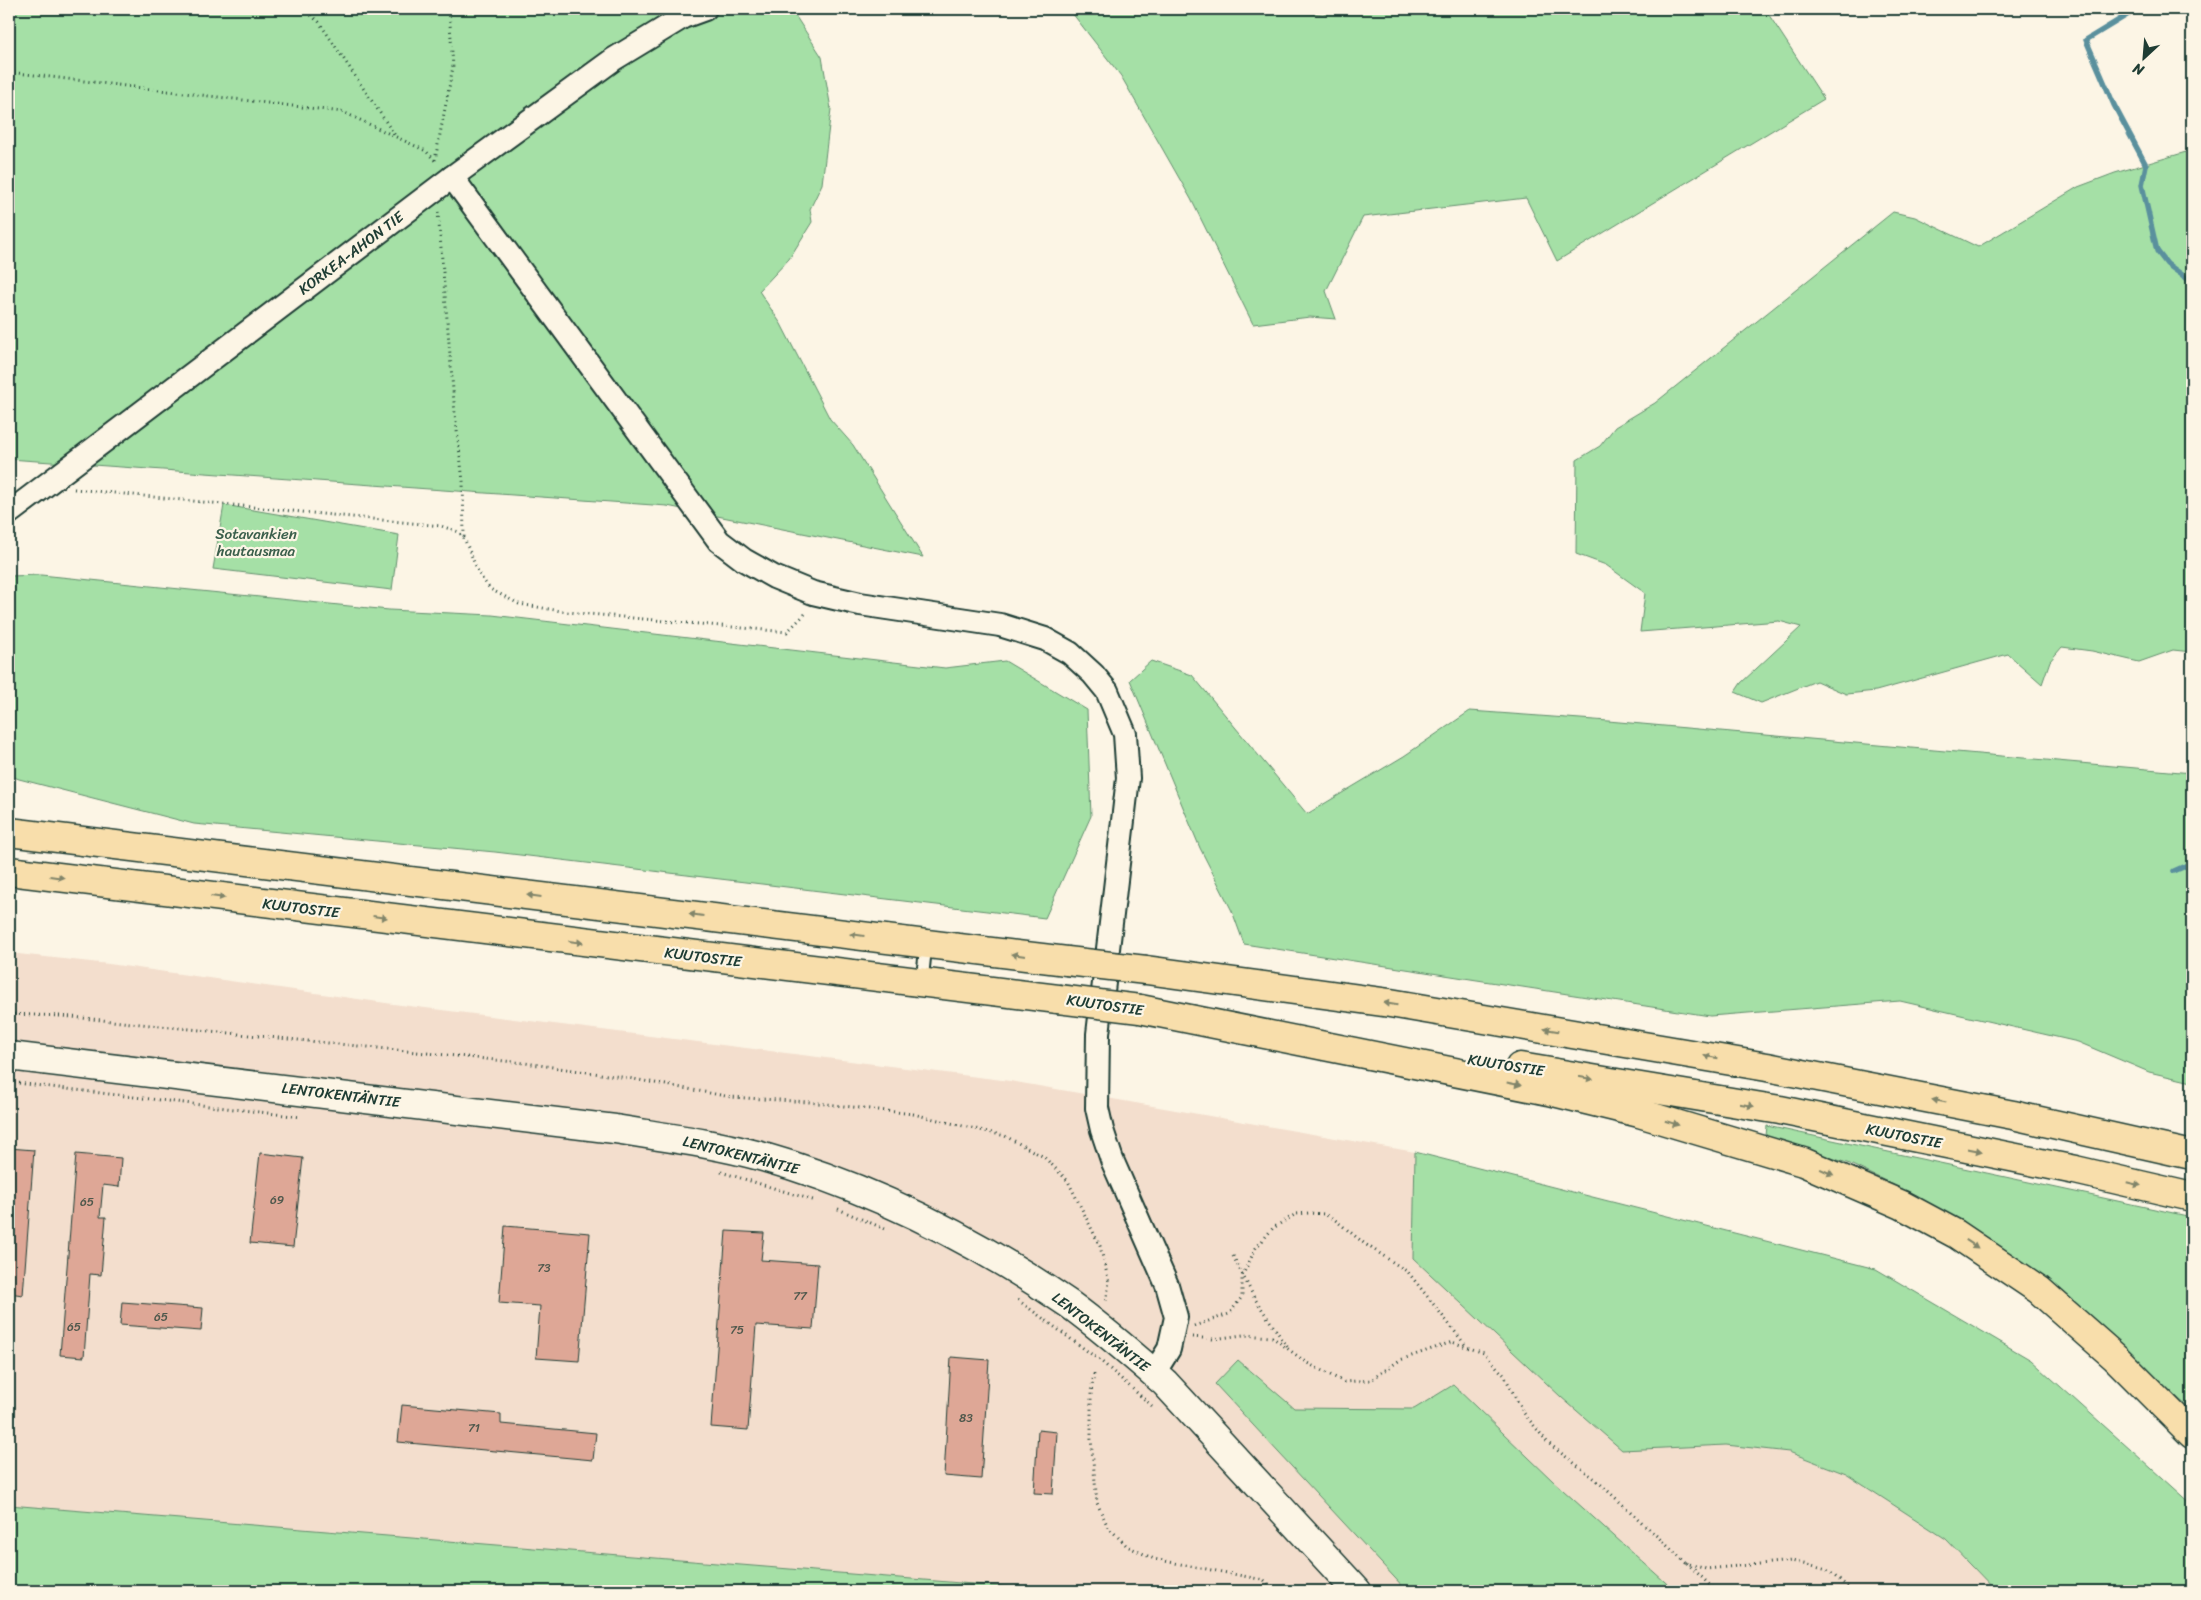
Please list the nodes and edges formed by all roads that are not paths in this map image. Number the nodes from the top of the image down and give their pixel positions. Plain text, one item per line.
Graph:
1 (705, 9) edge
2 (444, 183) junction
3 (9, 513) edge
4 (9, 832) edge
5 (9, 872) edge
6 (926, 944) junction
7 (922, 982) junction
8 (1140, 1009) junction
9 (9, 1056) edge
10 (2013, 1115) junction
11 (2192, 1146) edge
12 (2192, 1155) edge
13 (2192, 1197) edge
14 (1154, 1373) junction
15 (2192, 1434) edge
16 (1356, 1591) edge

1 - 2 street, KORKEA-AHON TIE
2 - 3 street, KORKEA-AHON TIE
2 - 14 street
6 -> 4 highway
5 -> 7 highway, KUUTOSTIE
6 - 7 lane
10 -> 6 highway, bridge
7 - 8 highway, KUUTOSTIE, bridge
8 -> 13 highway, KUUTOSTIE
8 -> 15 highway
9 - 14 street, LENTOKENTÄNTIE
10 - 11 highway
10 - 12 highway
14 - 16 street, LENTOKENTÄNTIE

